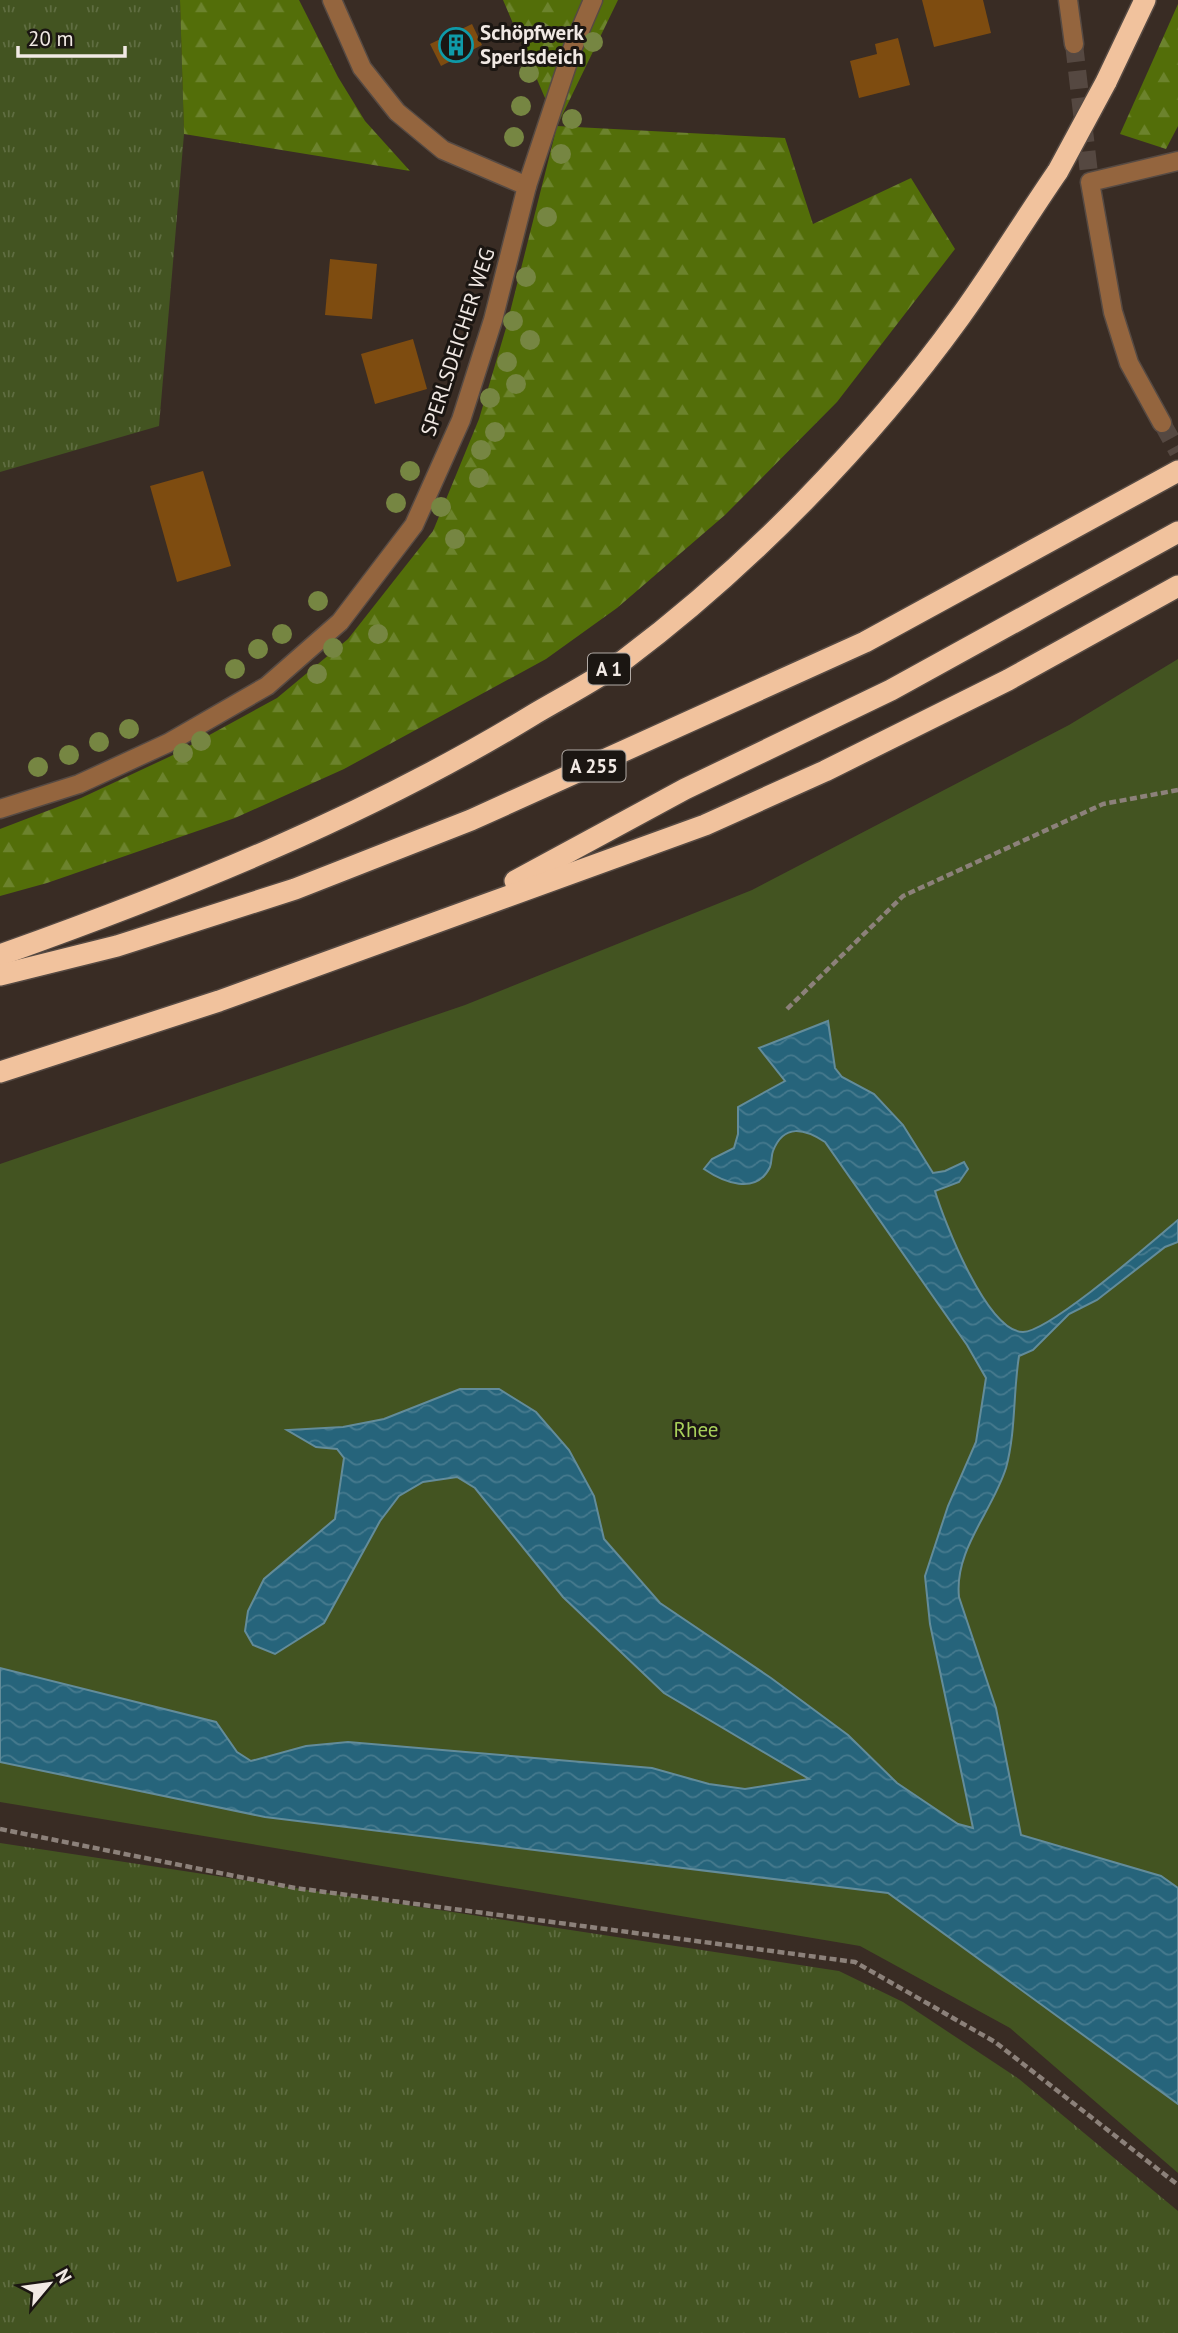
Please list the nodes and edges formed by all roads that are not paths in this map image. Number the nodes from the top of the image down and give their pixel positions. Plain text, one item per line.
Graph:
1 (332, 0) edge
2 (593, 0) edge
3 (1068, 0) edge
4 (1145, 0) edge
5 (1074, 44) tunnel mouth
6 (1178, 161) edge
7 (527, 186) junction
8 (1162, 423) tunnel mouth
9 (1178, 471) edge
10 (1178, 532) edge
11 (1178, 586) edge
12 (0, 809) edge
13 (454, 914) junction
14 (0, 955) edge
15 (0, 975) edge
16 (0, 1072) edge

1 - 7 street
2 - 7 street, SPERLSDEICHER WEG
3 - 5 street
4 - 14 highway, A 1, bridge
6 - 8 street
7 - 12 street, SPERLSDEICHER WEG
9 - 15 highway, A 255
10 - 13 highway
11 - 13 highway
13 - 16 highway

